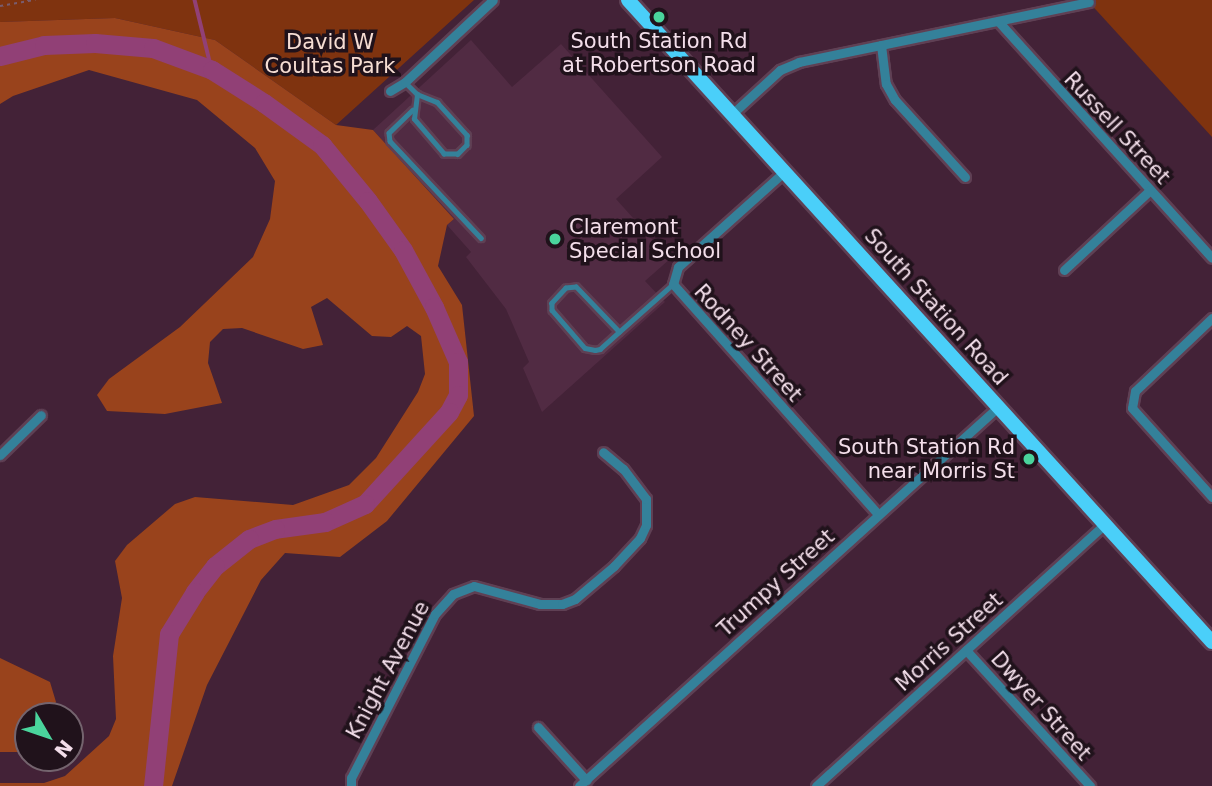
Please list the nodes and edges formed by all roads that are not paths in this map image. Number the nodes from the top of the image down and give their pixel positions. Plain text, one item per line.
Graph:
1 (493, 0) edge
2 (628, 0) edge
3 (1089, 2) dead end
4 (998, 21) junction
5 (881, 45) junction
6 (405, 82) junction
7 (390, 91) dead end
8 (418, 94) junction
9 (413, 110) junction
10 (732, 114) junction
11 (785, 171) junction
12 (965, 177) dead end
13 (1150, 190) junction
14 (481, 238) dead end
15 (1212, 258) edge
16 (1064, 270) dead end
17 (673, 284) junction
18 (1212, 318) edge
19 (619, 332) junction
20 (998, 407) junction
21 (41, 415) dead end
22 (603, 452) dead end
23 (0, 455) edge
24 (1212, 496) edge
25 (878, 514) junction
26 (1105, 524) junction
27 (1212, 642) edge
28 (967, 650) junction
29 (538, 727) dead end
30 (582, 783) edge
31 (351, 786) edge
32 (816, 786) edge
33 (1090, 786) edge

1 - 6 street
2 - 10 main road, South Station Road
3 - 4 street
4 - 5 street
4 - 13 street, Russell Street
5 - 10 street
5 - 12 street
6 - 7 street
6 - 8 lane
8 - 9 lane
8 - 9 lane
9 - 14 lane
10 - 11 main road, South Station Road
11 - 17 street, Rodney Street
11 - 20 main road, South Station Road
13 - 15 street, Russell Street
13 - 16 street
17 - 19 lane
17 - 25 street, Rodney Street
18 - 24 street
19 - 19 lane
20 - 25 street, Trumpy Street
20 - 26 main road, South Station Road
21 - 23 street
22 - 31 street, Knight Avenue
25 - 30 street, Trumpy Street
26 - 27 main road, South Station Road
26 - 28 street, Morris Street
28 - 32 street, Morris Street
28 - 33 street, Dwyer Street
29 - 30 street

